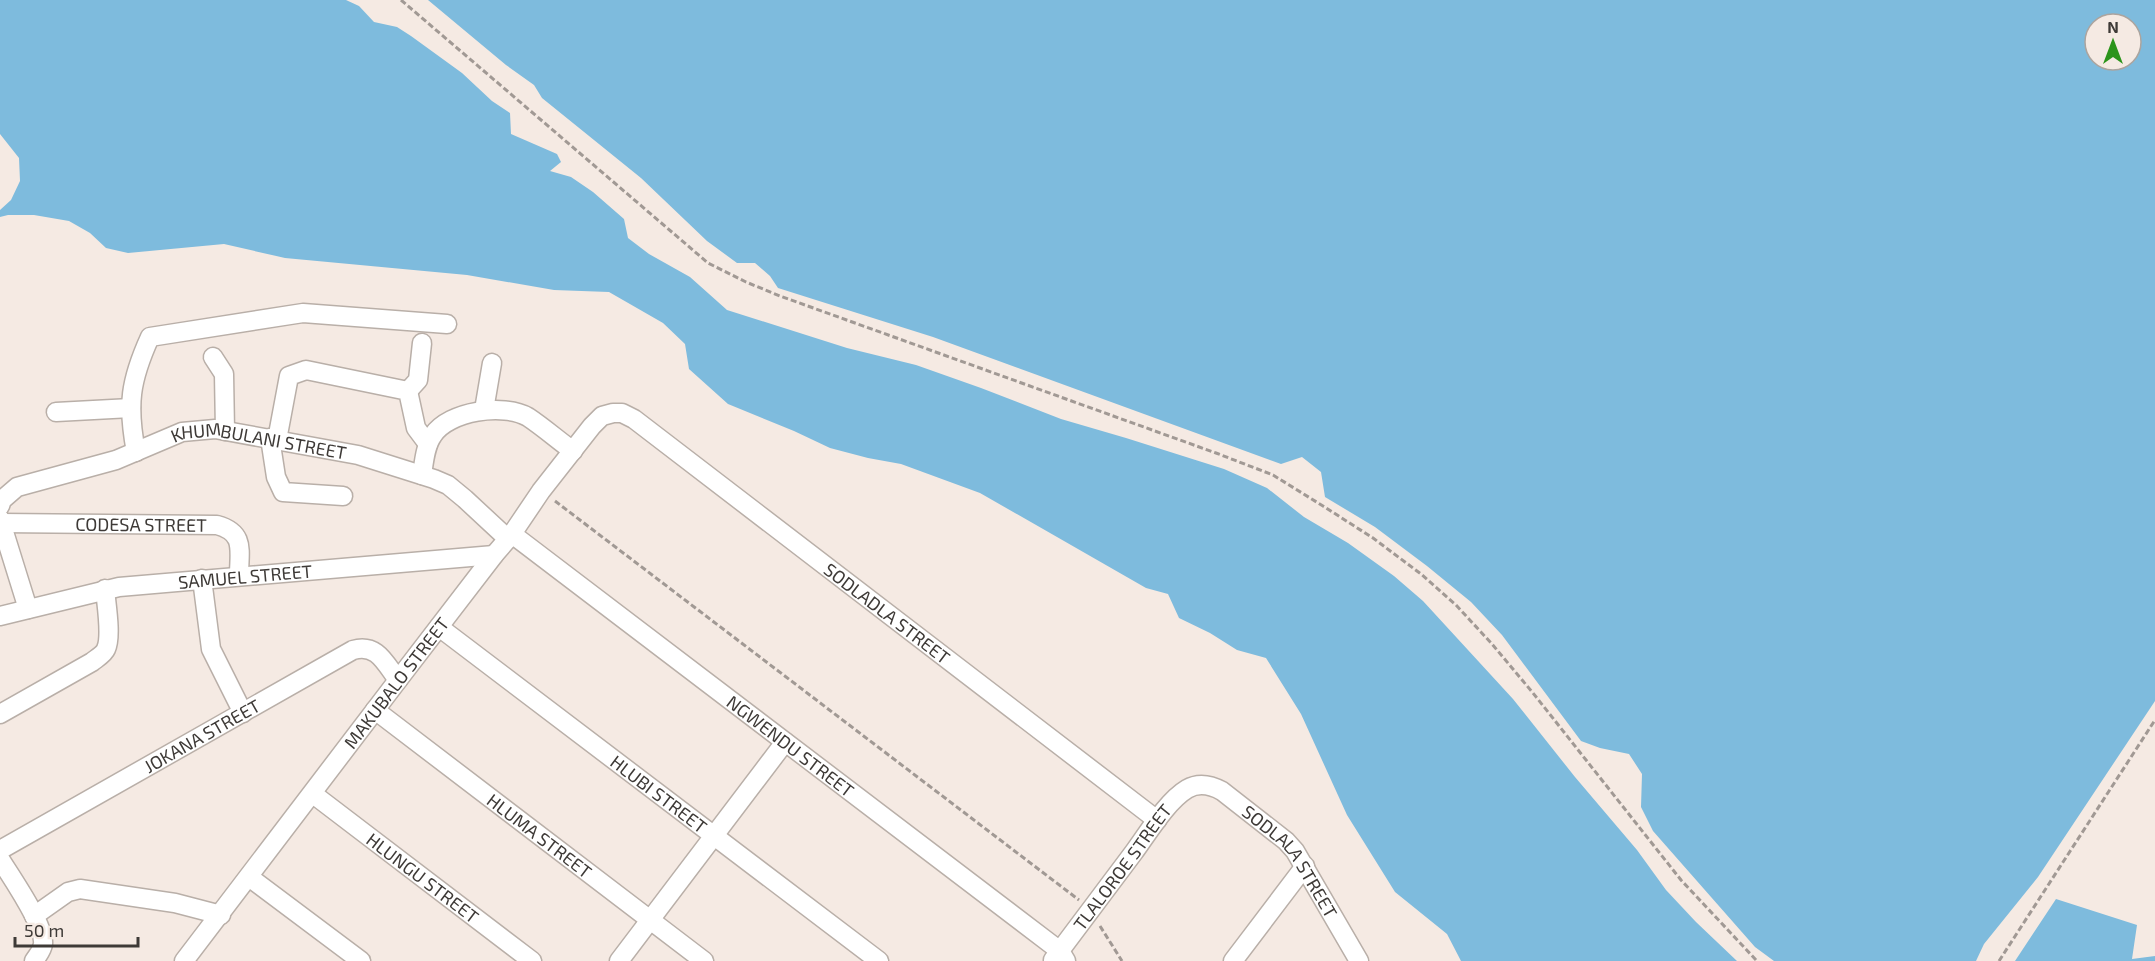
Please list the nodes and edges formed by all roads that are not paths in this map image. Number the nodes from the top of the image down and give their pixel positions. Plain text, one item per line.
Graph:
1 (447, 324) dead end
2 (422, 344) dead end
3 (213, 357) dead end
4 (492, 363) dead end
5 (408, 391) junction
6 (131, 408) junction
7 (484, 410) junction
8 (56, 412) dead end
9 (613, 413) joint
10 (225, 431) junction
11 (273, 439) junction
12 (428, 444) junction
13 (573, 450) junction
14 (136, 452) junction
15 (422, 475) junction
16 (343, 496) dead end
17 (0, 506) edge
18 (0, 521) edge
19 (510, 537) junction
20 (494, 555) junction
21 (239, 576) junction
22 (202, 579) junction
23 (105, 589) junction
24 (28, 609) junction
25 (0, 616) edge
26 (439, 627) junction
27 (398, 680) junction
28 (375, 710) junction
29 (243, 713) junction
30 (0, 714) edge
31 (785, 742) junction
32 (1201, 785) joint
33 (313, 794) junction
34 (1157, 820) junction
35 (714, 836) junction
36 (0, 850) edge
37 (0, 859) edge
38 (1305, 866) junction
39 (249, 877) junction
40 (221, 915) junction
41 (34, 916) junction
42 (650, 920) junction
43 (1059, 958) edge
44 (186, 960) edge
45 (34, 961) edge
46 (361, 961) edge
47 (532, 961) edge
48 (619, 961) edge
49 (704, 961) edge
50 (879, 961) edge
51 (1233, 961) edge
52 (1359, 961) edge

1 - 6 street
2 - 5 street
3 - 10 street
4 - 7 street
5 - 11 street
5 - 12 street
6 - 8 street
6 - 14 street
7 - 12 street
7 - 13 street
9 - 13 street, MAKUBALO STREET
9 - 34 street, SODLADLA STREET
10 - 11 street, KHUMBULANI STREET
10 - 14 street, KHUMBULANI STREET
11 - 15 street, KHUMBULANI STREET
11 - 16 street
12 - 15 street
13 - 19 street, MAKUBALO STREET
14 - 17 street, KHUMBULANI STREET
15 - 19 street, KHUMBULANI STREET
18 - 21 street, CODESA STREET
18 - 24 street
19 - 20 street, MAKUBALO STREET
19 - 31 street, NGWENDU STREET
20 - 21 street, SAMUEL STREET
20 - 26 street, MAKUBALO STREET
21 - 22 street, SAMUEL STREET
22 - 23 street, SAMUEL STREET
22 - 29 street
23 - 24 street, SAMUEL STREET
23 - 30 street
24 - 25 street, SAMUEL STREET
26 - 27 street, MAKUBALO STREET
26 - 35 street, HLUBI STREET
27 - 28 street, MAKUBALO STREET
27 - 29 street, JOKANA STREET
28 - 33 street, MAKUBALO STREET
28 - 42 street, HLUMA STREET
29 - 36 street, JOKANA STREET
31 - 35 street
31 - 43 street, NGWENDU STREET
32 - 34 street, TLALOROE STREET
32 - 38 street, SODLALA STREET
33 - 39 street, MAKUBALO STREET
33 - 47 street, HLUNGU STREET
34 - 43 street, TLALOROE STREET
35 - 42 street
35 - 50 street, HLUBI STREET
37 - 41 street
38 - 51 street
38 - 52 street, SODLALA STREET
39 - 40 street, MAKUBALO STREET
39 - 46 street
40 - 41 street
40 - 44 street, MAKUBALO STREET
41 - 45 street
42 - 48 street
42 - 49 street, HLUMA STREET

